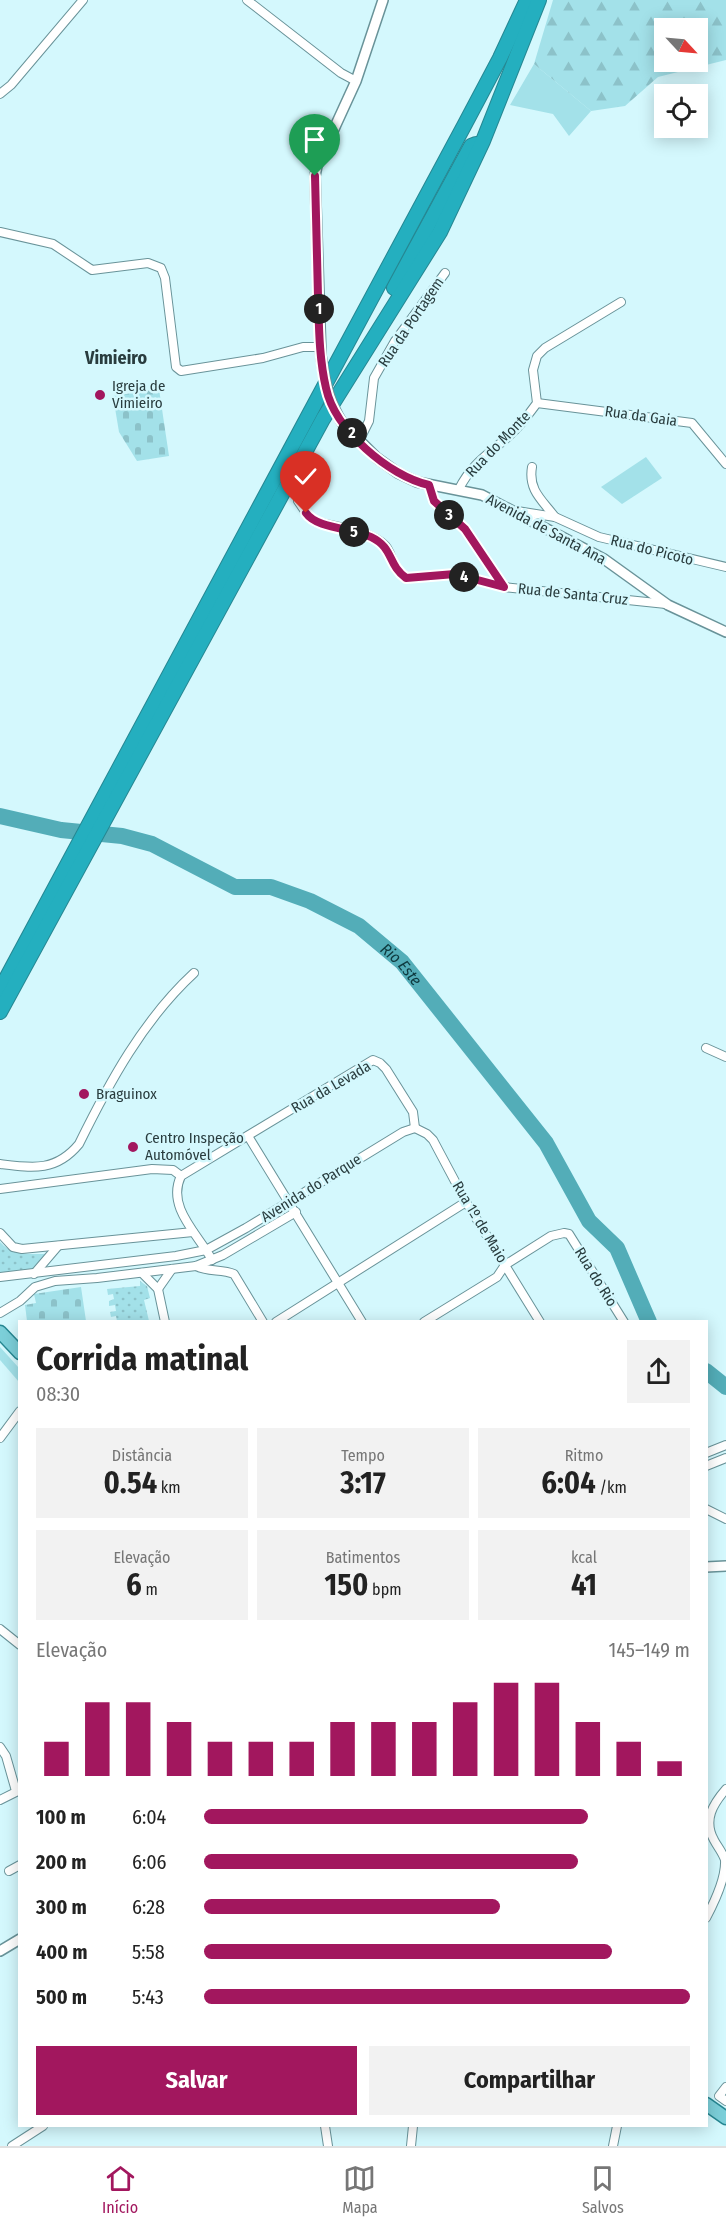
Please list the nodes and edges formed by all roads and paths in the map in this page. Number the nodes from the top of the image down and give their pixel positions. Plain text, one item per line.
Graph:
1 (83, 0) edge
2 (247, 0) edge
3 (383, 0) edge
4 (526, 0) edge
5 (539, 0) edge
6 (356, 81) junction
7 (0, 94) edge
8 (0, 232) edge
9 (445, 273) dead end
10 (621, 302) dead end
11 (321, 352) junction
12 (537, 403) junction
13 (359, 441) junction
14 (726, 464) edge
15 (532, 467) dead end
16 (429, 485) junction
17 (459, 489) junction
18 (298, 501) dead end
19 (510, 510) junction
20 (555, 517) junction
21 (726, 567) edge
22 (504, 587) junction
23 (668, 605) junction
24 (726, 632) edge
25 (117, 783) junction
26 (24, 956) junction
27 (194, 973) dead end
28 (0, 990) edge
29 (0, 1012) edge
30 (706, 1048) dead end
31 (726, 1057) edge
32 (415, 1128) junction
33 (248, 1136) junction
34 (0, 1164) edge
35 (181, 1176) junction
36 (0, 1189) edge
37 (289, 1202) junction
38 (466, 1202) junction
39 (296, 1212) junction
40 (193, 1232) junction
41 (0, 1233) edge
42 (58, 1246) junction
43 (206, 1250) junction
44 (151, 1258) junction
45 (212, 1260) junction
46 (506, 1265) junction
47 (196, 1266) junction
48 (172, 1269) junction
49 (153, 1272) junction
50 (142, 1273) junction
51 (34, 1274) junction
52 (0, 1277) edge
53 (338, 1281) junction
54 (158, 1289) junction
55 (0, 1313) edge
56 (165, 1320) edge
57 (262, 1320) edge
58 (279, 1320) edge
59 (361, 1320) edge
60 (427, 1320) edge
61 (539, 1320) edge
62 (623, 1320) edge
63 (0, 1332) edge
64 (18, 1351) edge
65 (18, 1414) edge
66 (0, 1438) edge
67 (726, 1445) edge
68 (708, 1452) edge
69 (726, 1458) edge
70 (708, 1465) edge
71 (708, 1510) edge
72 (726, 1519) edge
73 (726, 1566) edge
74 (708, 1567) edge
75 (0, 1629) edge
76 (18, 1643) edge
77 (0, 1748) edge
78 (726, 1789) edge
79 (18, 1790) edge
80 (0, 1800) edge
81 (18, 1866) edge
82 (9, 1871) dead end
83 (708, 1914) edge
84 (18, 1940) edge
85 (0, 1951) edge
86 (726, 2087) edge
87 (726, 2101) edge
88 (708, 2105) edge
89 (723, 2116) edge
90 (41, 2127) edge
91 (325, 2127) edge
92 (413, 2127) edge
93 (617, 2127) edge
94 (12, 2146) edge
95 (328, 2146) edge
96 (411, 2146) edge
97 (613, 2146) edge

1 - 7 street
2 - 6 street
3 - 6 street, Avenida de Santa Ana
4 - 25 highway
5 - 25 highway
6 - 11 street, Avenida de Santa Ana
8 - 11 street
9 - 13 street, Rua da Portagem
10 - 12 street, Rua do Monte
11 - 13 street, Avenida de Santa Ana, bridge
12 - 14 street, Rua da Gaia
12 - 17 street, Rua do Monte
13 - 16 street, Avenida de Santa Ana
15 - 20 street
16 - 17 street, Avenida de Santa Ana
16 - 22 street
17 - 19 street, Avenida de Santa Ana
18 - 22 street, Rua de Santa Cruz
19 - 20 street, Rua do Picoto
19 - 23 street, Avenida de Santa Ana
20 - 21 street, Rua do Picoto
22 - 23 street, Rua de Santa Cruz
23 - 24 street, Avenida de Santa Ana
25 - 26 highway
26 - 28 highway
26 - 29 highway
27 - 34 street
30 - 31 street
32 - 33 street, Rua da Levada
32 - 37 street, Avenida do Parque
32 - 38 street, Rua 1º de Maio
33 - 35 street, Rua da Levada
33 - 37 street
35 - 36 street
35 - 40 street
37 - 39 street
37 - 43 street, Avenida do Parque
38 - 46 street, Rua 1º de Maio
38 - 53 street
39 - 45 street, Avenida do Parque
39 - 53 street
40 - 42 street
40 - 43 street
41 - 42 street
42 - 51 street
43 - 44 street, Avenida do Parque
43 - 45 street
44 - 49 street
44 - 51 street, Avenida do Parque
45 - 47 street, Avenida do Parque
46 - 60 street
46 - 61 street, Rua 1º de Maio
46 - 62 street, Rua do Rio
47 - 48 street, Avenida do Parque
47 - 57 street
48 - 49 street, Avenida do Parque
48 - 54 street
49 - 50 street, Avenida do Parque
50 - 54 street
50 - 55 street, Avenida do Parque
51 - 52 street, Avenida do Parque
53 - 58 street
53 - 59 street
54 - 56 street
63 - 64 main road
65 - 66 street
67 - 68 street
69 - 70 street
71 - 72 street
73 - 74 street
75 - 76 street
77 - 79 street
78 - 83 street
79 - 80 street
81 - 82 street
84 - 85 street
86 - 87 street
88 - 89 main road
90 - 94 street
91 - 95 street
92 - 96 street
93 - 97 street

